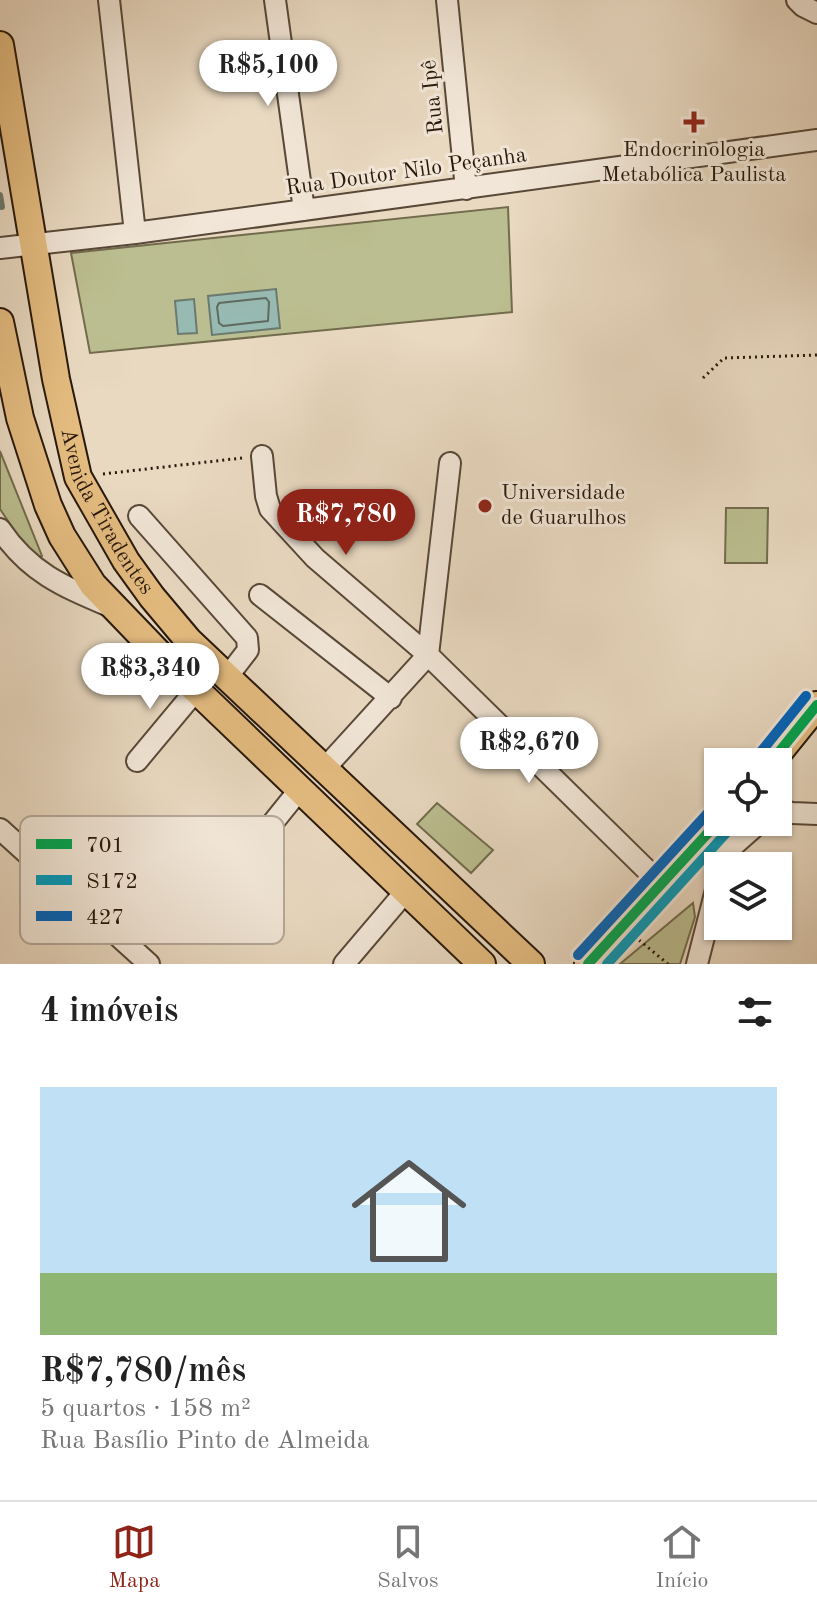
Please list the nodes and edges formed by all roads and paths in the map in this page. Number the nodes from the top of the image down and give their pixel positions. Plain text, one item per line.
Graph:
1 (109, 0) edge
2 (275, 0) edge
3 (447, 0) edge
4 (797, 0) edge
5 (817, 13) edge
6 (0, 45) edge
7 (817, 140) edge
8 (466, 189) junction
9 (304, 210) junction
10 (135, 233) junction
11 (33, 244) junction
12 (0, 248) edge
13 (0, 322) edge
14 (817, 355) edge
15 (703, 378) dead end
16 (262, 456) joint
17 (450, 463) dead end
18 (78, 477) junction
19 (139, 516) dead end
20 (0, 529) edge
21 (77, 563) junction
22 (55, 580) junction
23 (260, 595) dead end
24 (116, 609) junction
25 (428, 655) junction
26 (228, 676) junction
27 (197, 689) junction
28 (391, 698) junction
29 (817, 705) edge
30 (782, 748) edge
31 (137, 761) dead end
32 (325, 768) junction
33 (300, 789) junction
34 (792, 813) edge
35 (817, 814) edge
36 (278, 816) edge
37 (0, 829) edge
38 (705, 836) edge
39 (744, 836) edge
40 (20, 847) edge
41 (730, 852) edge
42 (661, 884) junction
43 (406, 891) junction
44 (624, 927) junction
45 (704, 937) edge
46 (127, 944) edge
47 (149, 964) edge
48 (344, 964) edge
49 (482, 964) edge
50 (531, 964) edge
51 (588, 964) edge
52 (668, 964) edge
53 (697, 964) edge

1 - 10 street
2 - 9 street
3 - 8 street, Rua Ipê
4 - 5 street
6 - 11 main road, Avenida Tiradentes
7 - 8 street, Rua Doutor Nilo Peçanha
8 - 9 street, Rua Doutor Nilo Peçanha
9 - 10 street, Rua Doutor Nilo Peçanha
10 - 11 street, Rua Doutor Nilo Peçanha
11 - 12 street, Rua Doutor Nilo Peçanha
11 - 18 main road, Avenida Tiradentes
13 - 21 main road, Avenida Tiradentes
14 - 15 path
16 - 18 path
16 - 25 street
17 - 25 street
18 - 26 main road, Avenida Tiradentes
19 - 26 street
20 - 22 street
21 - 22 street
21 - 24 main road, Avenida Tiradentes
22 - 24 street
23 - 28 street
24 - 27 main road, Avenida Tiradentes
25 - 28 street
25 - 42 street
26 - 32 main road, Avenida Tiradentes
27 - 31 street
27 - 33 main road, Avenida Tiradentes
28 - 32 street
29 - 30 main road
32 - 50 main road, Avenida Tiradentes
33 - 36 street
33 - 43 main road, Avenida Tiradentes
34 - 35 street
37 - 40 street
38 - 42 main road
39 - 41 street
42 - 44 main road
43 - 48 street
43 - 49 main road, Avenida Tiradentes
44 - 51 main road
44 - 52 path
45 - 53 street
46 - 47 street

